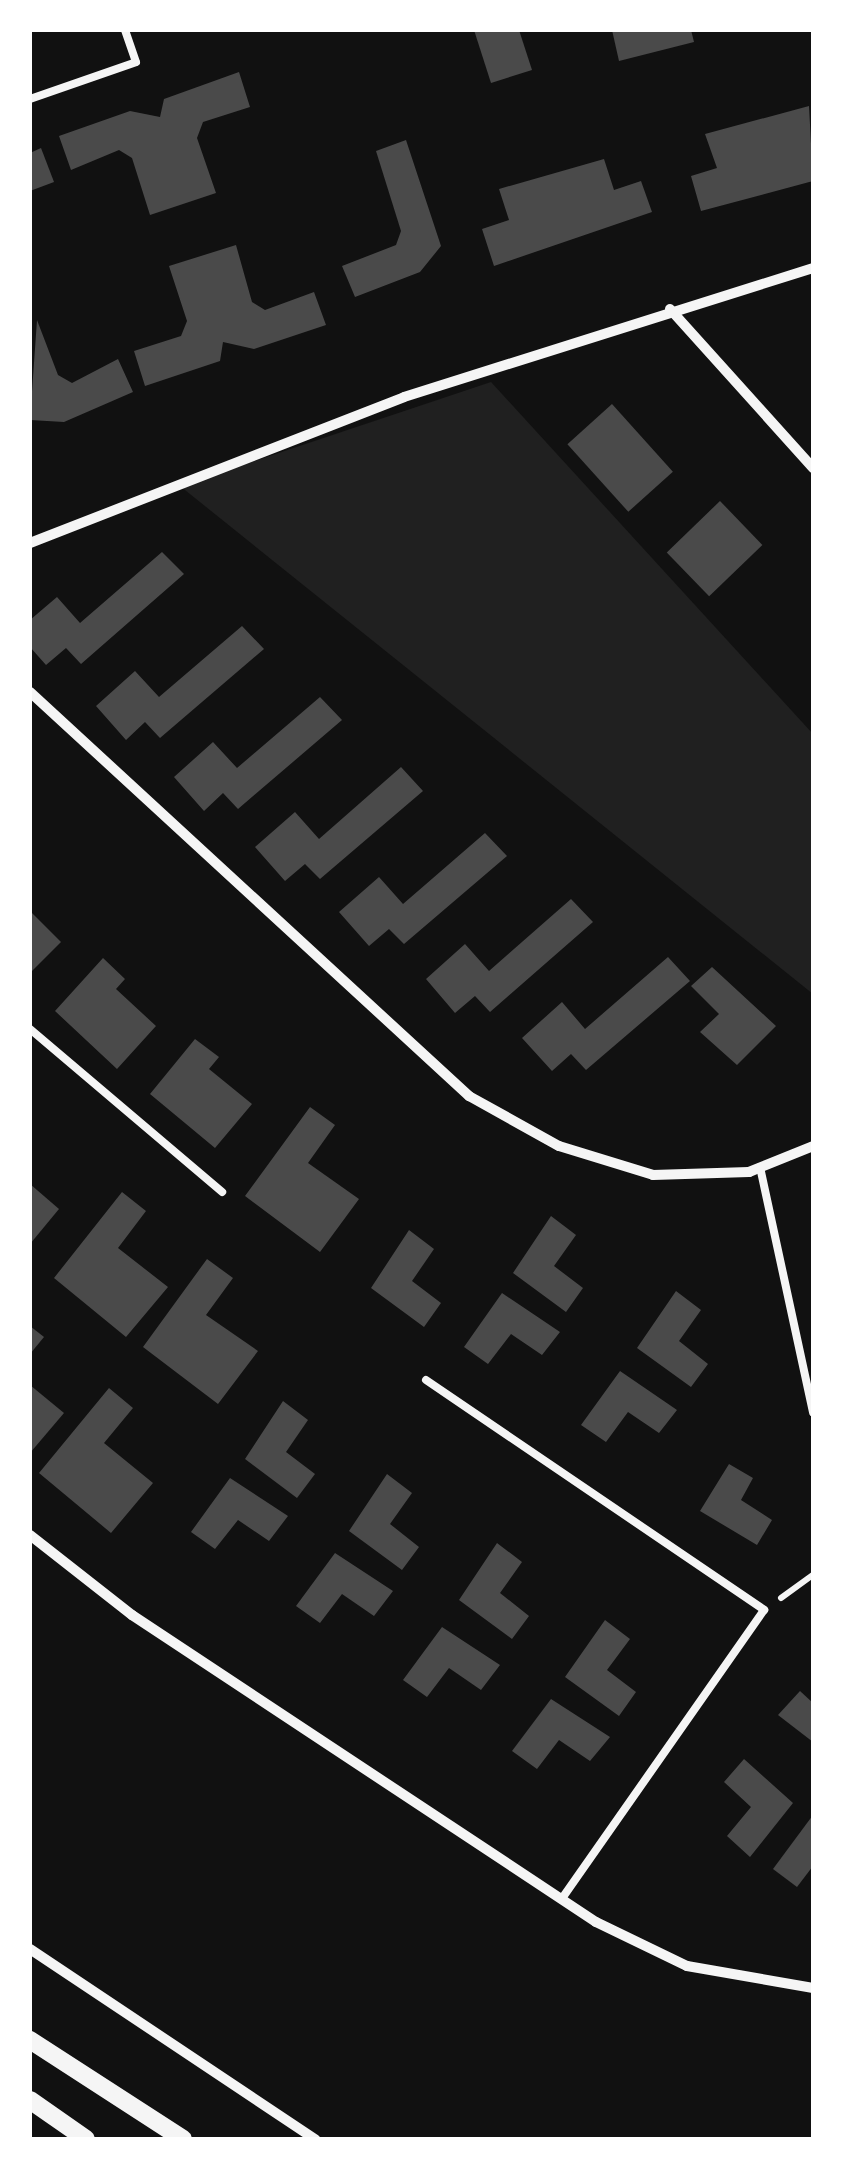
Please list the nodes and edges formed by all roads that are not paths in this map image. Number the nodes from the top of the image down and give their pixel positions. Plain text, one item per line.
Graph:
1 (126, 30) edge
2 (30, 99) edge
3 (813, 268) edge
4 (670, 308) junction
5 (813, 468) edge
6 (30, 543) edge
7 (30, 692) edge
8 (30, 1029) edge
9 (813, 1146) edge
10 (760, 1167) junction
11 (222, 1192) dead end
12 (426, 1380) dead end
13 (813, 1412) edge
14 (30, 1535) edge
15 (562, 1898) junction
16 (30, 1949) edge
17 (813, 1988) edge
18 (30, 2040) edge
19 (30, 2100) edge
20 (86, 2139) edge
21 (183, 2139) edge
22 (315, 2139) edge

1 - 2 lane
3 - 4 street
4 - 5 street
4 - 6 street
7 - 10 street
8 - 11 lane
9 - 10 street
10 - 13 lane
12 - 15 lane
14 - 15 street
15 - 17 street
16 - 22 street
18 - 21 street
19 - 20 street

